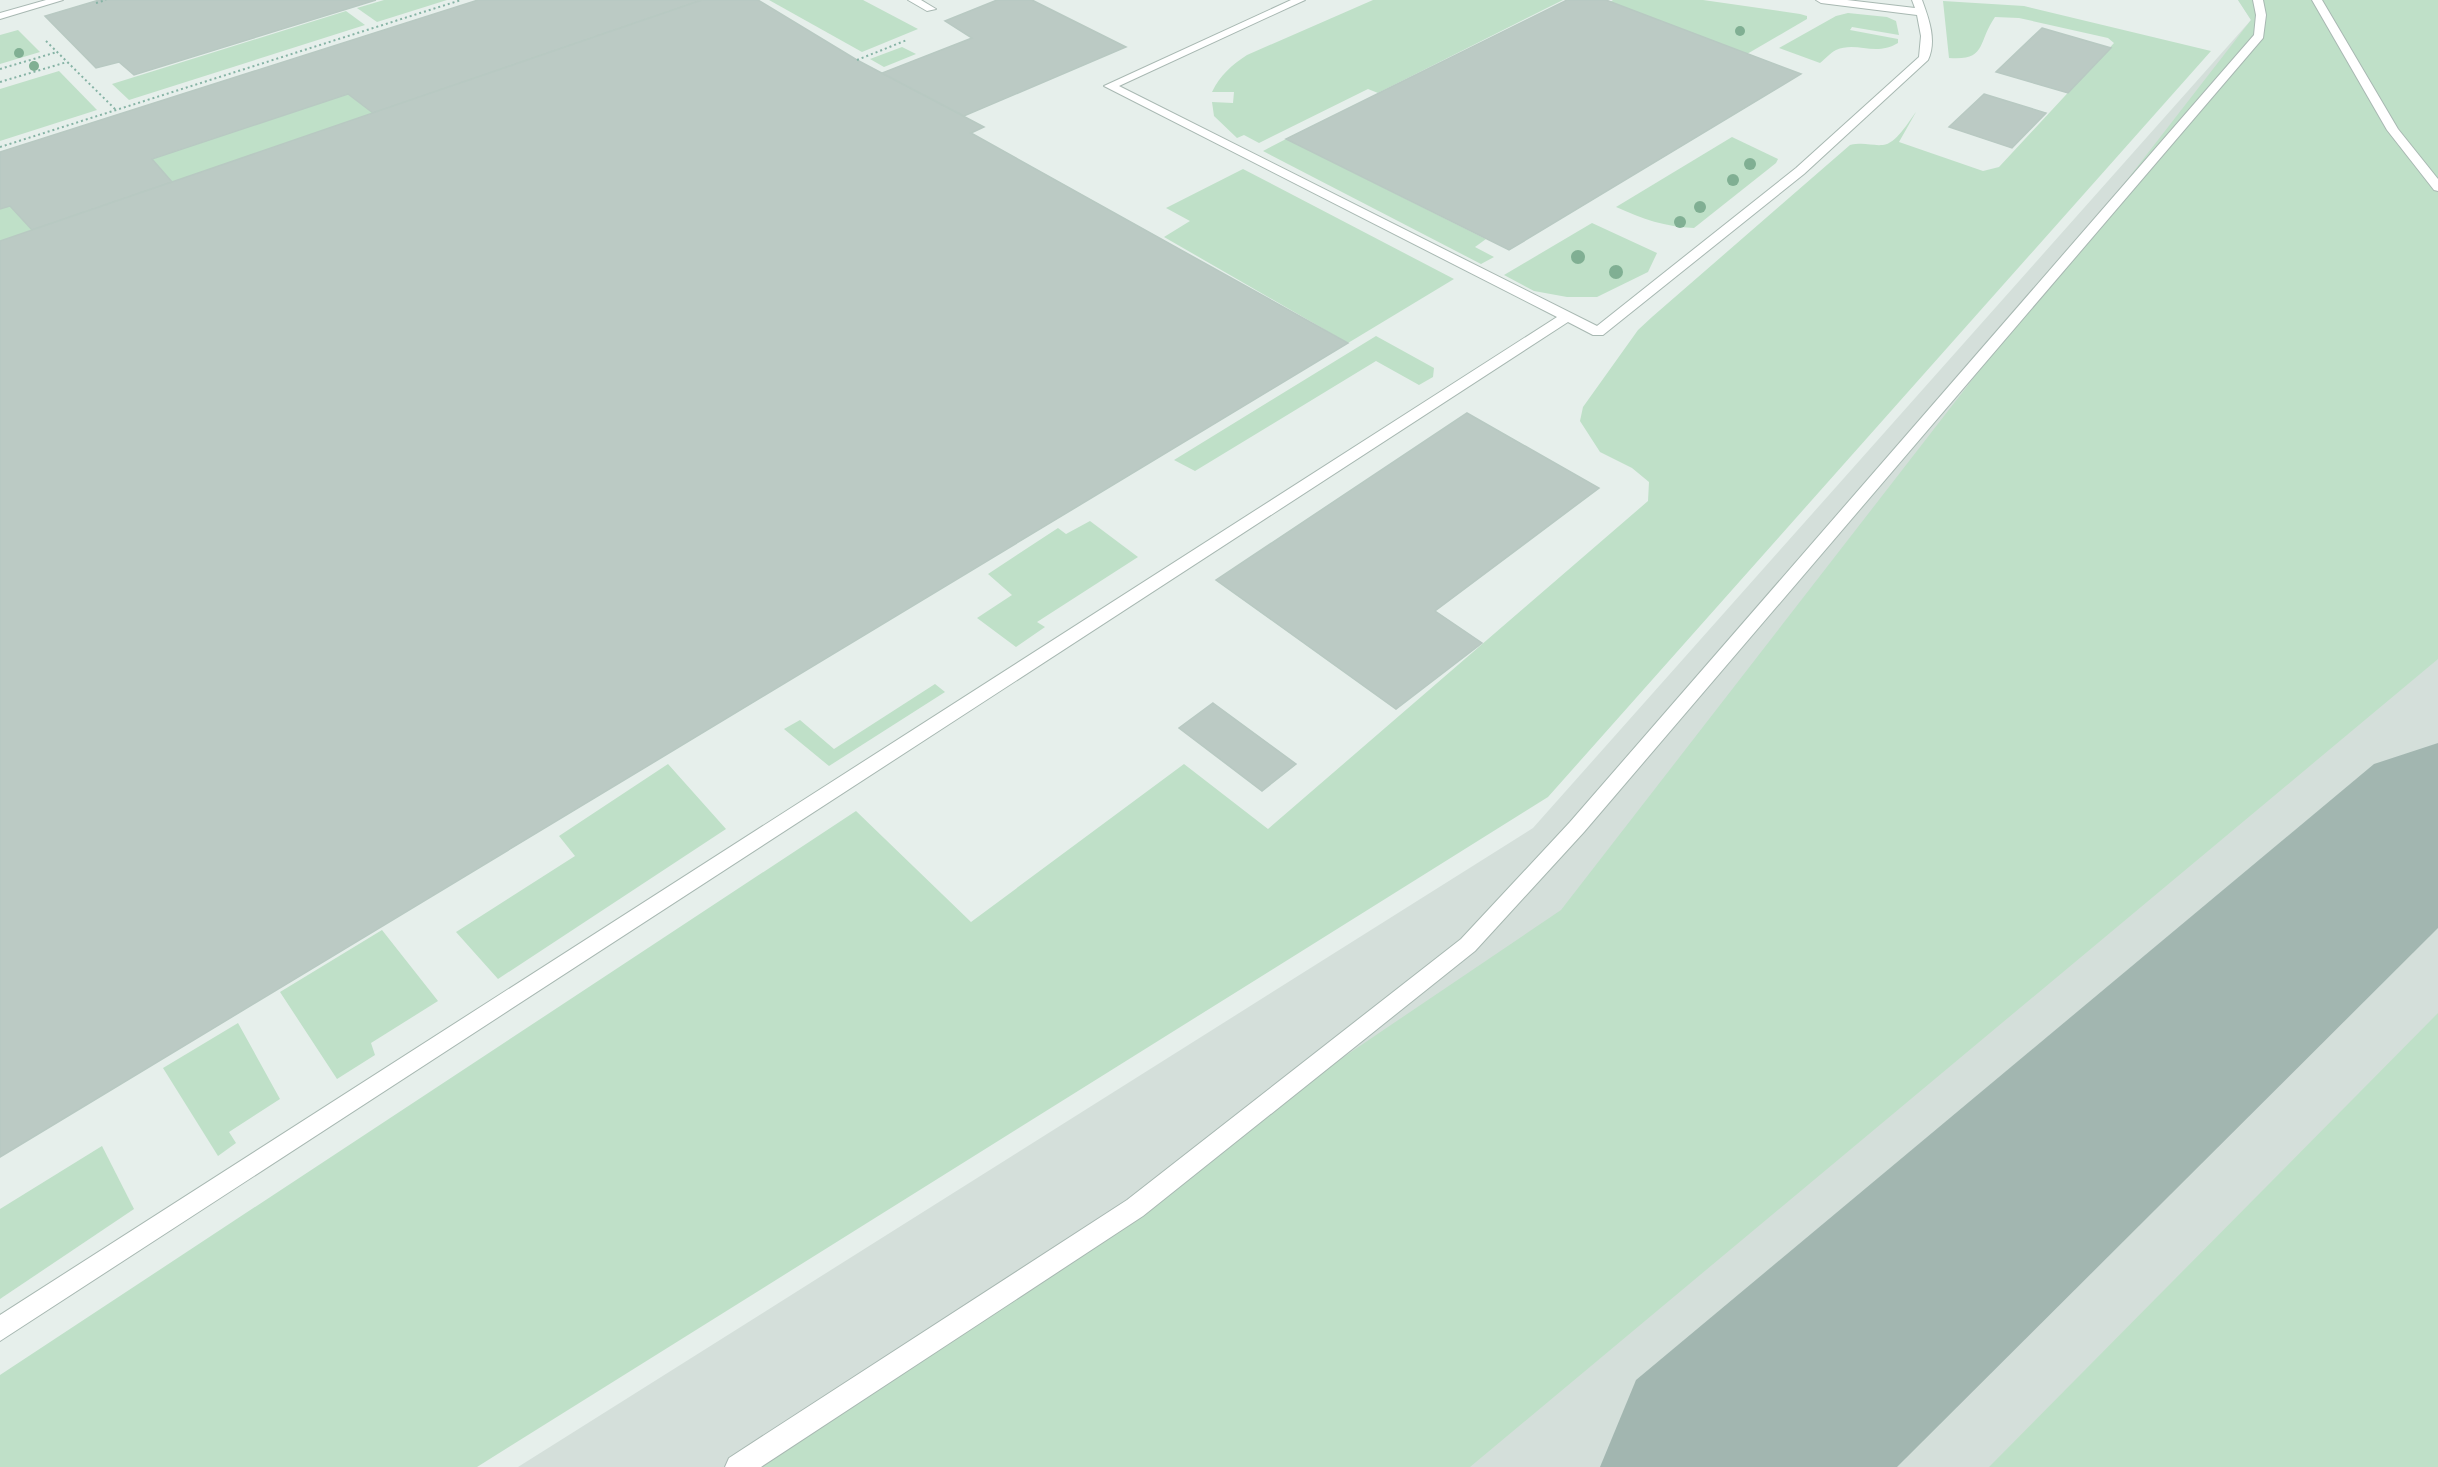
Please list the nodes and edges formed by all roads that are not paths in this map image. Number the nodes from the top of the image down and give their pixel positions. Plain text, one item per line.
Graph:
1 (58, 0) edge
2 (913, 0) edge
3 (1300, 0) edge
4 (1821, 0) edge
5 (2258, 0) edge
6 (2317, 0) edge
7 (1919, 6) edge
8 (931, 9) dead end
9 (0, 16) edge
10 (2438, 187) edge
11 (1568, 316) junction
12 (0, 1329) edge
13 (738, 1467) edge

1 - 9 lane
2 - 8 lane
3 - 11 lane
4 - 7 lane
5 - 13 lane
6 - 10 lane
7 - 11 lane
11 - 12 lane

